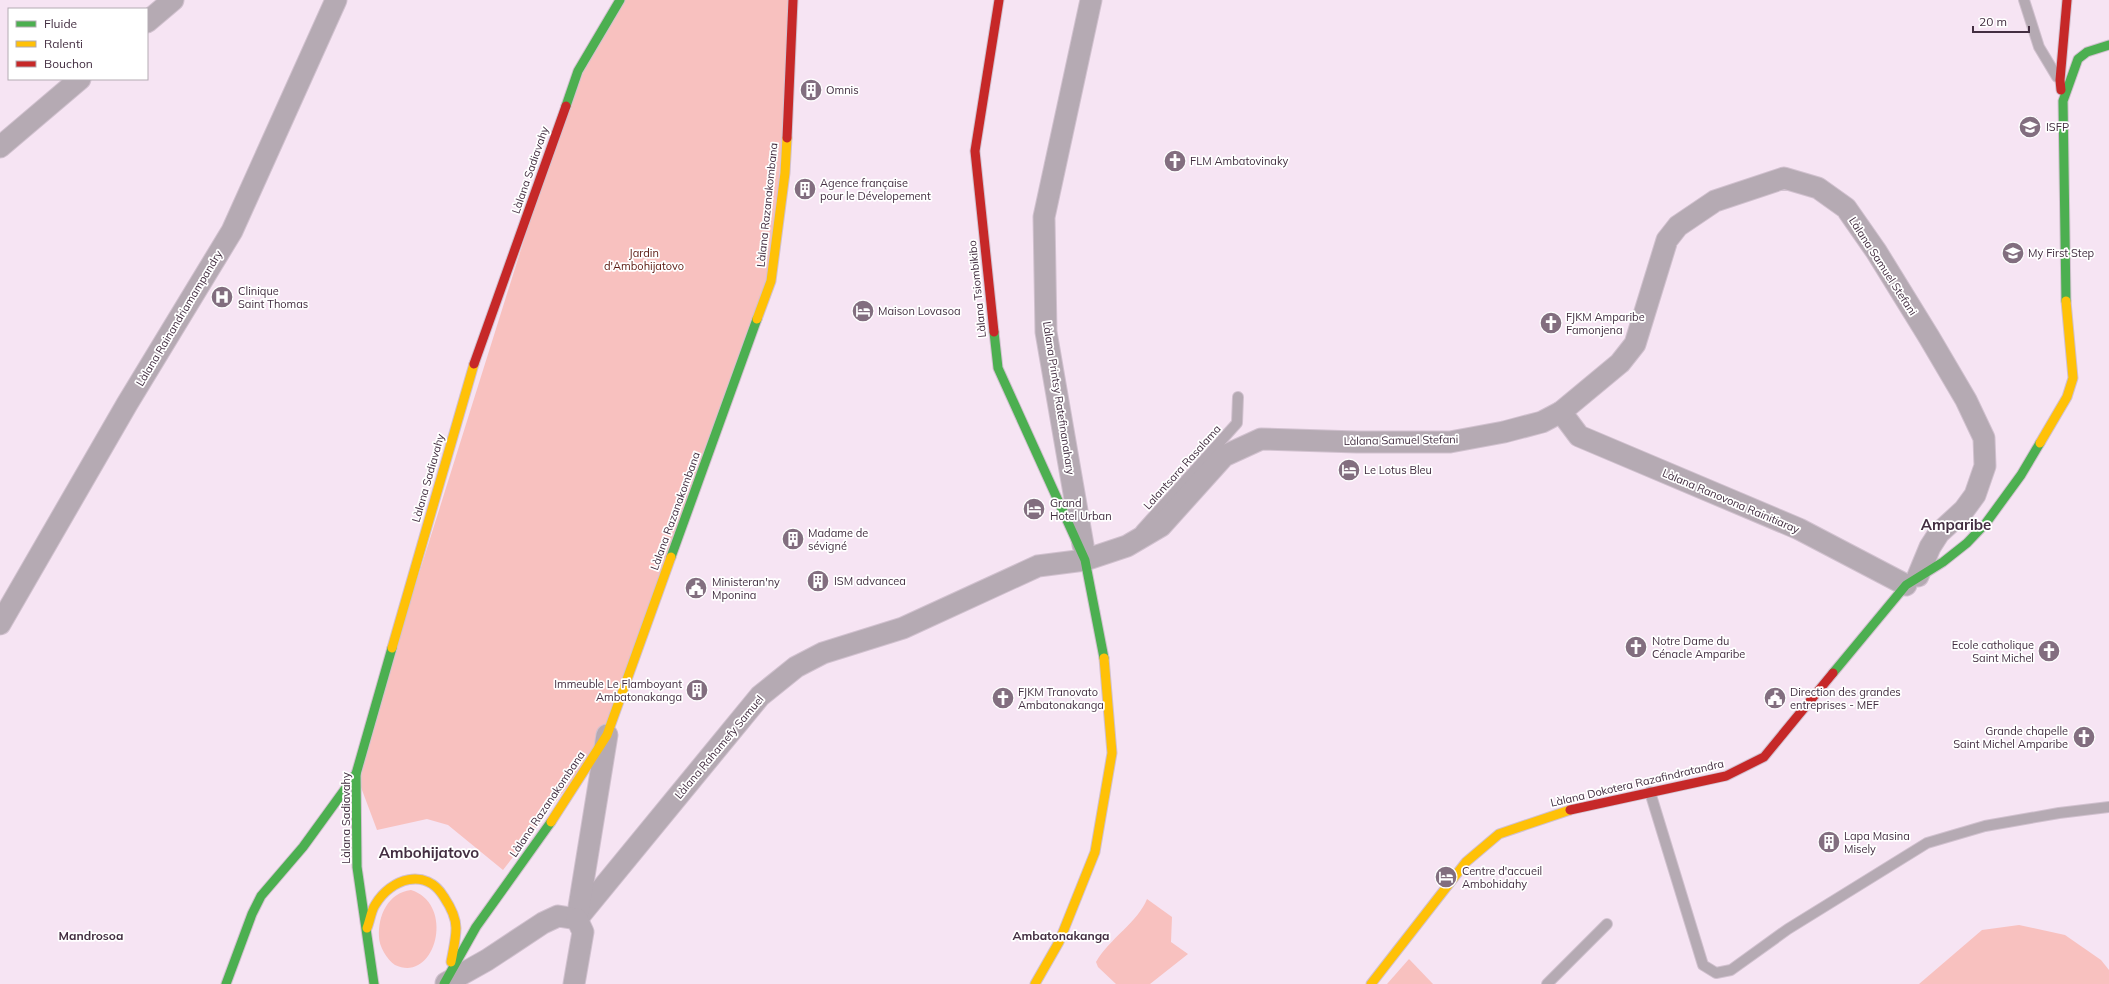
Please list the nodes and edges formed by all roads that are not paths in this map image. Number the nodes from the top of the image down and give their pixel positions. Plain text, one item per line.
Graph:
1 (173, 0) edge
2 (336, 0) edge
3 (620, 0) edge
4 (793, 0) edge
5 (999, 0) edge
6 (1091, 0) edge
7 (2024, 0) edge
8 (2067, 0) edge
9 (148, 21) edge
10 (2109, 45) edge
11 (79, 80) edge
12 (2060, 80) junction
13 (2063, 101) junction
14 (0, 147) edge
15 (1238, 397) dead end
16 (1561, 412) junction
17 (1126, 546) junction
18 (1085, 560) junction
19 (1912, 580) junction
20 (0, 624) edge
21 (607, 735) junction
22 (356, 774) junction
23 (1650, 792) junction
24 (2109, 807) edge
25 (577, 919) junction
26 (1607, 924) dead end
27 (367, 928) junction
28 (445, 983) edge
29 (226, 984) edge
30 (374, 984) edge
31 (574, 984) edge
32 (1035, 984) edge
33 (1371, 984) edge
34 (1547, 984) edge

1 - 9 street
2 - 20 street, Làlana Rainandriamampandry
3 - 22 street, Làlana Sadiavahy
4 - 21 street, Làlana Razanakombana
5 - 18 street, Làlana Tsiombikibo
6 - 18 street, Làlana Printsy Ratefinanahary
7 - 12 lane
8 - 12 street
10 - 13 street
11 - 14 street
12 - 13 street
13 - 19 street, Làlana Dokotera Razafindratandra
15 - 17 lane, Lalantsara Rasalama
16 - 17 street, Làlana Samuel Stefani
16 - 19 street, Làlana Ranovona Rainitiaray
16 - 19 street, Làlana Samuel Stefani
17 - 18 street, Làlana Samuel Stefani
18 - 25 street, Làlana Rahamefy Samuel
18 - 32 street, Làlana Tsiombikibo
19 - 23 street, Làlana Dokotera Razafindratandra
21 - 25 street
21 - 28 street, Làlana Razanakombana
22 - 27 street, Làlana Sadiavahy
22 - 29 street
23 - 24 lane
23 - 33 street, Làlana Dokotera Razafindratandra
25 - 28 street
25 - 31 street
26 - 34 lane
27 - 28 street
27 - 30 street, Làlana Sadiavahy

